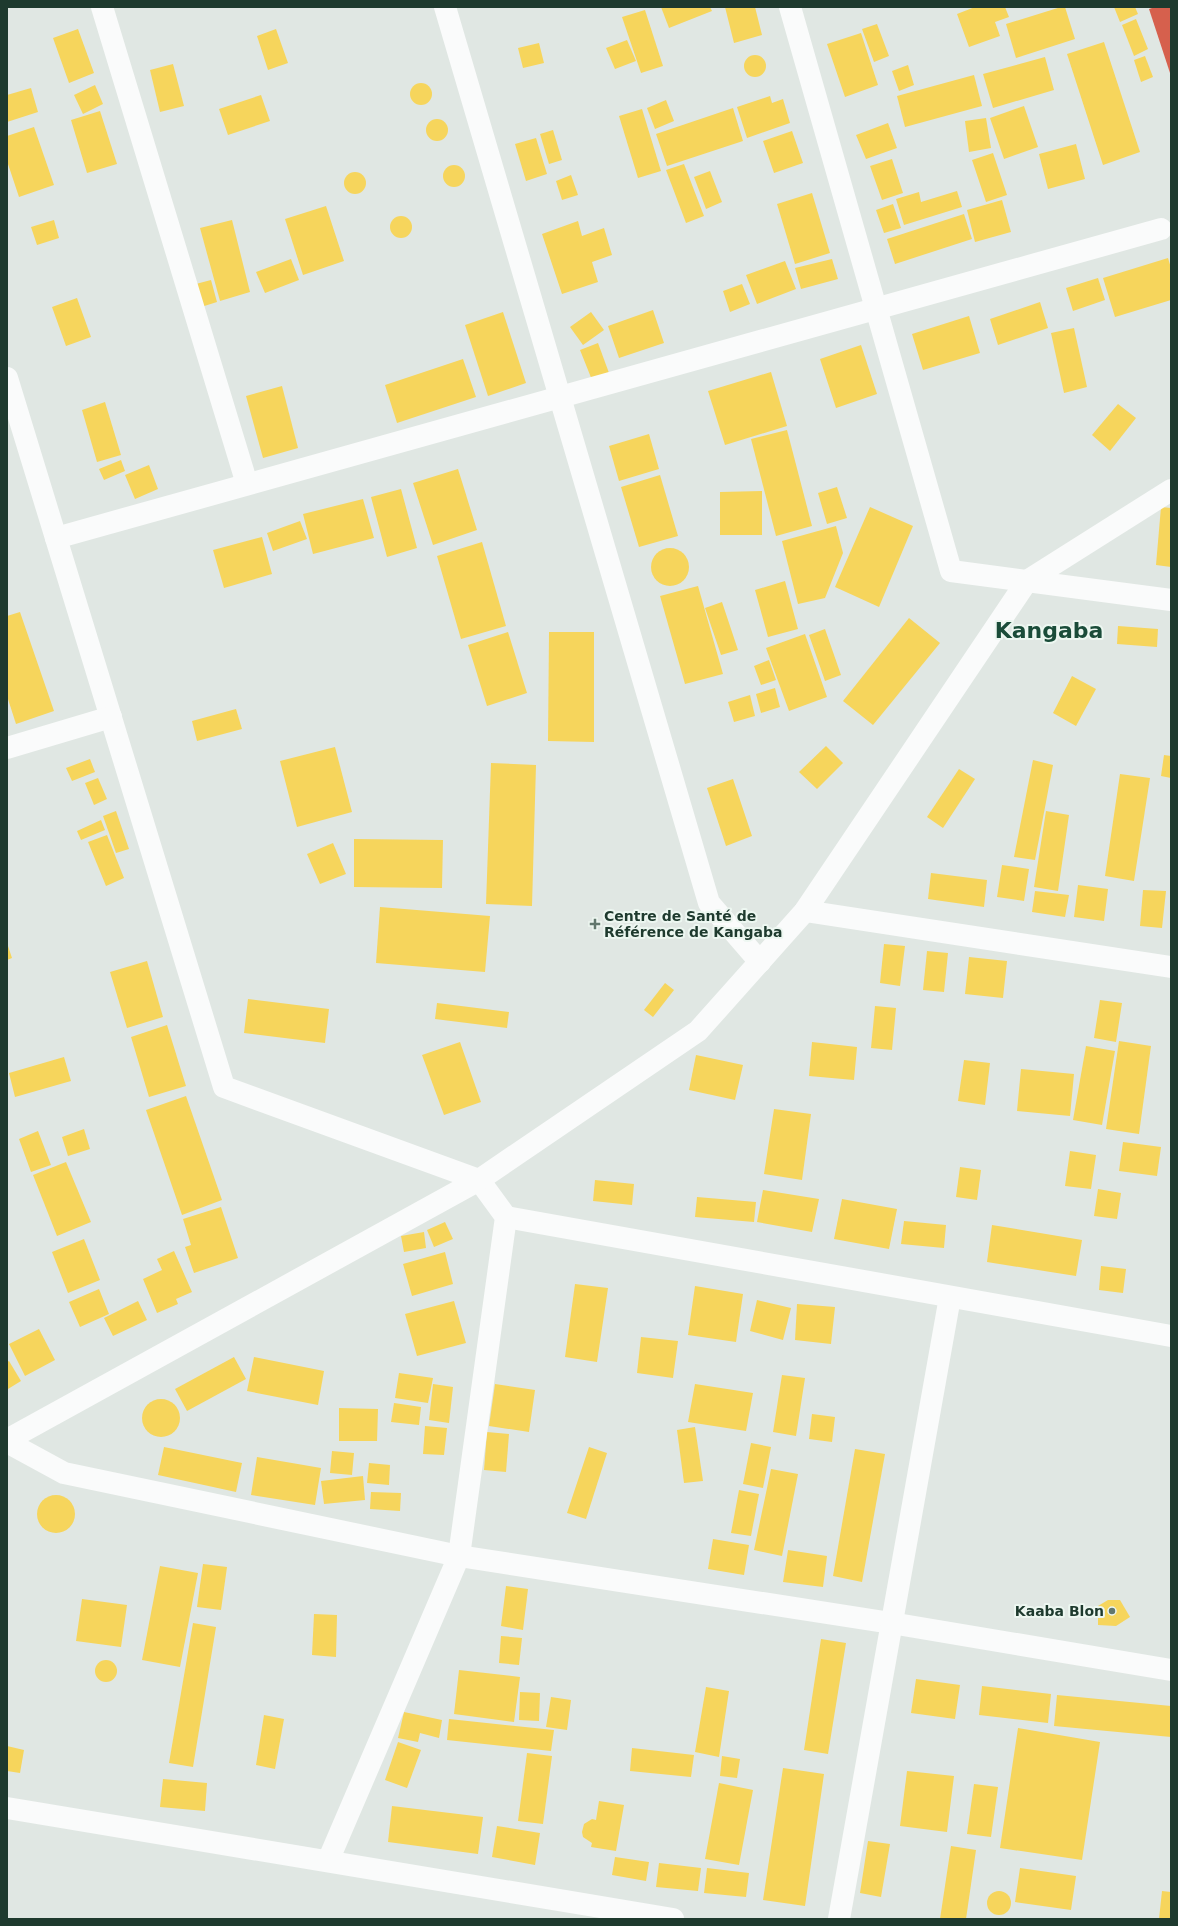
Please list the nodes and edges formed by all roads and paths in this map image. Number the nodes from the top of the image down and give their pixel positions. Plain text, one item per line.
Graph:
1 (102, 7) edge
2 (445, 7) edge
3 (790, 7) edge
4 (1161, 229) dead end
5 (876, 308) junction
6 (7, 378) edge
7 (560, 397) junction
8 (247, 484) junction
9 (1171, 490) edge
10 (56, 538) junction
11 (1027, 581) junction
12 (1171, 600) edge
13 (111, 717) junction
14 (7, 748) edge
15 (805, 911) junction
16 (760, 962) junction
17 (1171, 967) edge
18 (479, 1180) junction
19 (506, 1217) junction
20 (950, 1297) junction
21 (1171, 1336) edge
22 (7, 1441) edge
23 (459, 1556) junction
24 (891, 1623) junction
25 (1171, 1670) edge
26 (7, 1808) edge
27 (328, 1861) junction
28 (673, 1919) edge
29 (839, 1919) edge

1 - 8 street
2 - 7 street
3 - 5 street
4 - 5 street
5 - 7 street
5 - 11 street
6 - 10 street
7 - 8 street
7 - 16 street
8 - 10 street
9 - 11 street
10 - 13 street
11 - 12 street
11 - 15 street
13 - 14 street
13 - 18 street
15 - 16 street
15 - 17 street
16 - 18 street
18 - 19 street
18 - 22 street
19 - 20 street
19 - 23 street
20 - 21 street
20 - 24 street
22 - 23 street
23 - 24 street
23 - 27 street
24 - 25 street
24 - 29 street
26 - 27 street
27 - 28 street

